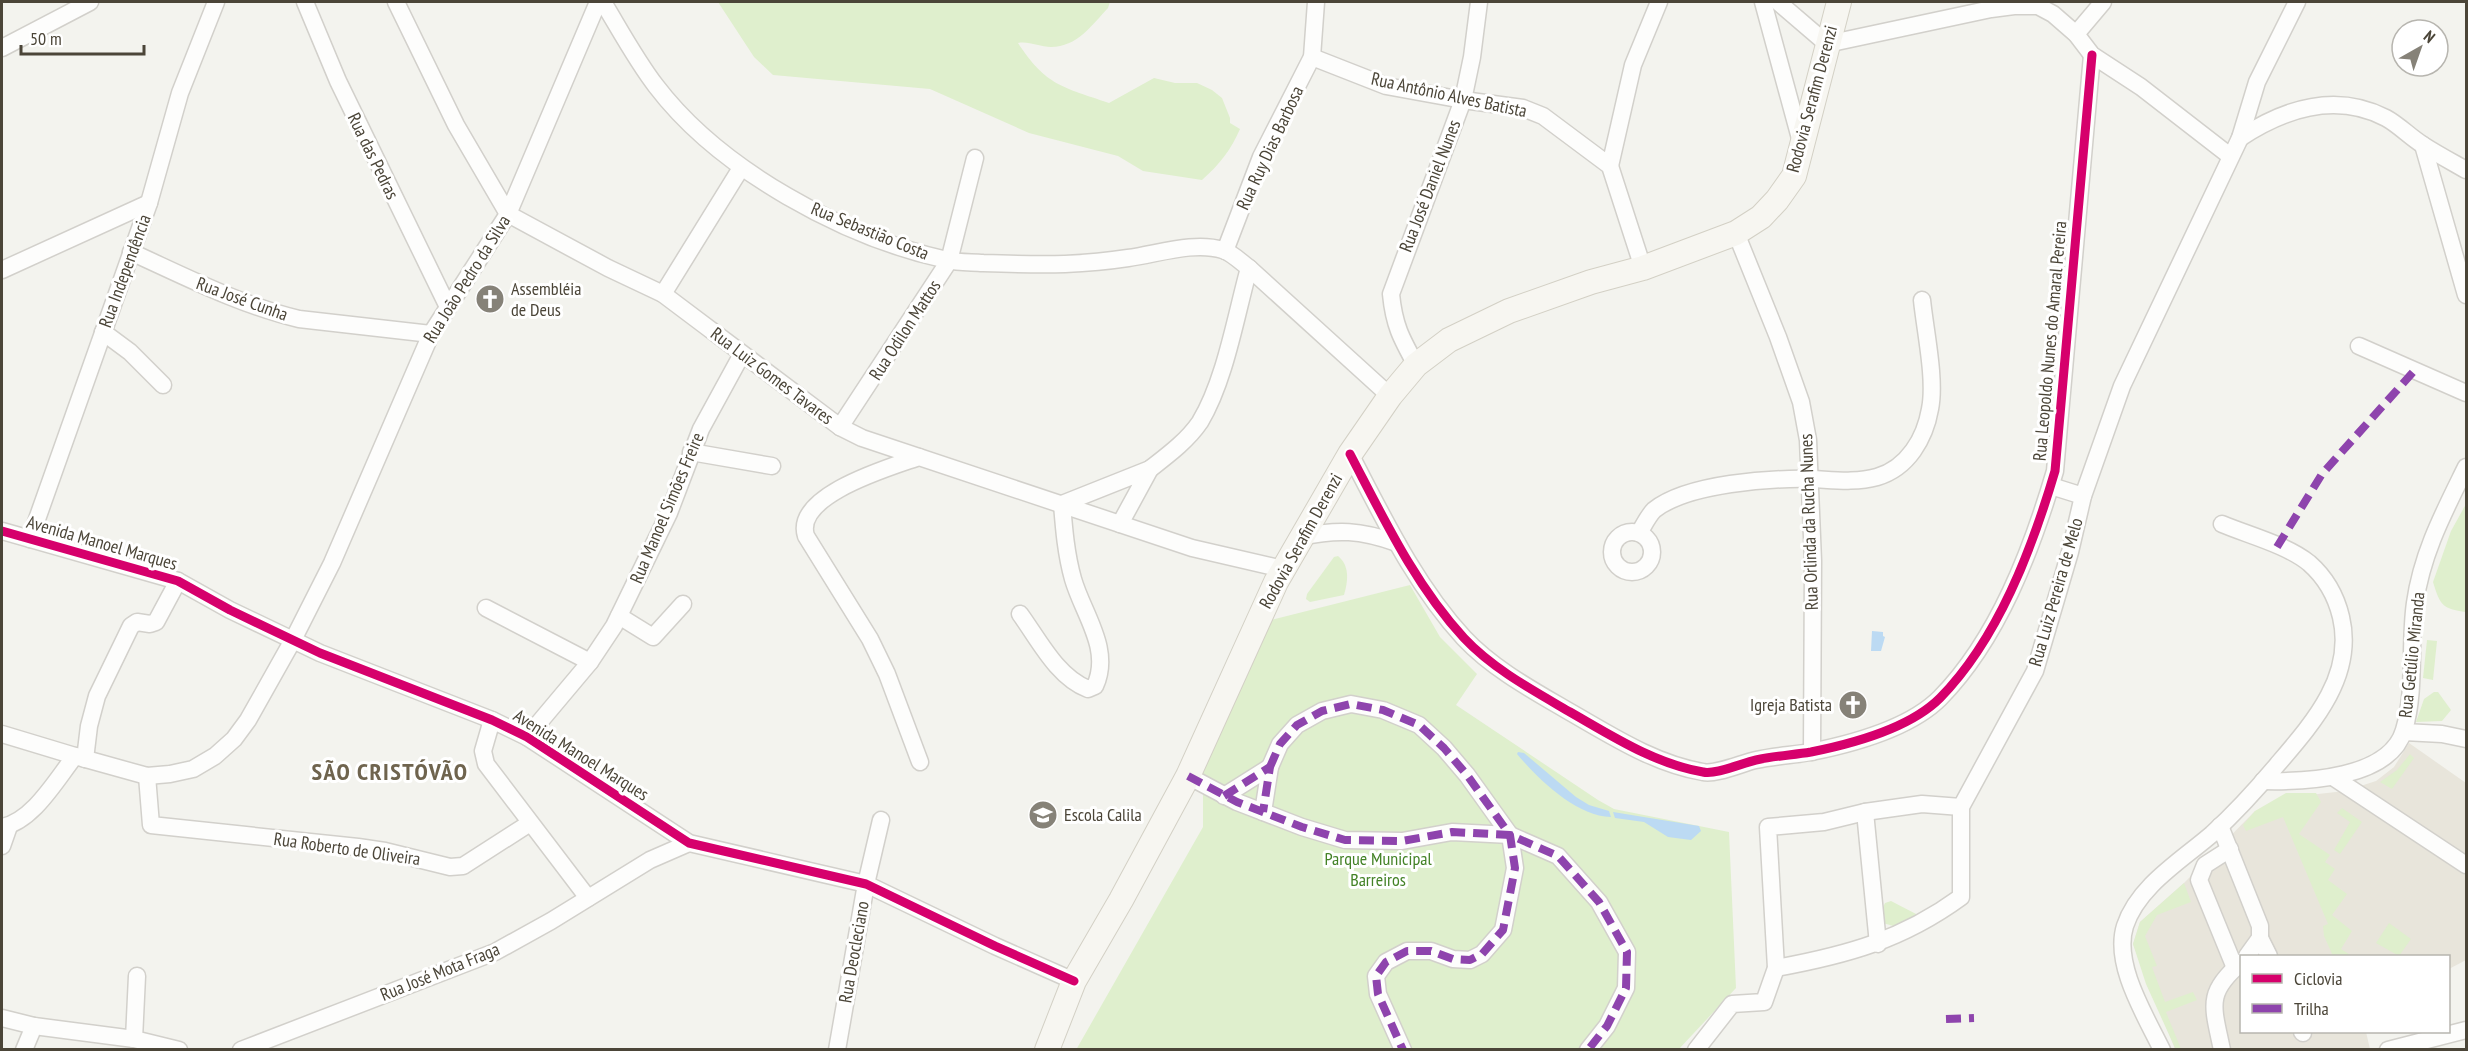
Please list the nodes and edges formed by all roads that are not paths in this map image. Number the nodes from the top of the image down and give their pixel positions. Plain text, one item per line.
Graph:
1 (90, 2) edge
2 (216, 2) edge
3 (305, 2) edge
4 (396, 2) edge
5 (598, 2) edge
6 (603, 2) edge
7 (1316, 2) edge
8 (1479, 2) edge
9 (1659, 2) edge
10 (1763, 2) edge
11 (1778, 2) edge
12 (1839, 2) edge
13 (2103, 2) edge
14 (2296, 2) edge
15 (2039, 4) edge
16 (2076, 34) junction
17 (1827, 44) junction
18 (2, 48) edge
19 (2092, 55) junction
20 (1312, 57) junction
21 (1462, 100) junction
22 (2240, 138) junction
23 (2423, 145) junction
24 (1802, 147) junction
25 (2230, 156) junction
26 (975, 158) dead end
27 (1610, 166) junction
28 (741, 168) junction
29 (2466, 170) edge
30 (149, 204) junction
31 (508, 214) junction
32 (1736, 233) junction
33 (1225, 251) junction
34 (131, 252) junction
35 (950, 261) junction
36 (1249, 268) junction
37 (1643, 268) junction
38 (2, 270) edge
39 (663, 294) junction
40 (2466, 295) edge
41 (1922, 300) dead end
42 (448, 307) junction
43 (103, 332) junction
44 (431, 334) junction
45 (2359, 346) dead end
46 (742, 354) junction
47 (1416, 365) junction
48 (163, 385) dead end
49 (2466, 393) edge
50 (1390, 396) junction
51 (840, 427) junction
52 (691, 452) junction
53 (1350, 454) junction
54 (919, 457) junction
55 (772, 466) dead end
56 (2466, 468) edge
57 (1150, 469) junction
58 (1811, 479) junction
59 (2051, 486) junction
60 (2083, 496) junction
61 (1062, 504) junction
62 (1120, 524) junction
63 (2222, 524) dead end
64 (2, 531) edge
65 (1639, 533) dead end
66 (1300, 537) junction
67 (30, 539) junction
68 (1397, 543) junction
69 (1283, 569) junction
70 (178, 581) junction
71 (683, 604) dead end
72 (486, 608) dead end
73 (1020, 614) dead end
74 (619, 616) junction
75 (293, 640) junction
76 (590, 662) junction
77 (492, 720) junction
78 (2404, 732) junction
79 (2, 734) edge
80 (527, 737) junction
81 (2466, 739) edge
82 (1812, 752) junction
83 (80, 758) junction
84 (920, 762) dead end
85 (1270, 767) junction
86 (147, 776) junction
87 (1188, 776) junction
88 (2333, 777) junction
89 (2263, 781) junction
90 (1224, 796) junction
91 (1961, 807) junction
92 (1263, 812) junction
93 (1866, 812) junction
94 (881, 820) dead end
95 (530, 822) junction
96 (5, 826) edge
97 (2220, 826) junction
98 (1510, 835) junction
99 (689, 843) junction
100 (2, 846) edge
101 (2230, 849) junction
102 (2466, 865) edge
103 (866, 884) junction
104 (588, 898) junction
105 (2260, 938) junction
106 (1878, 944) junction
107 (2247, 955) edge
108 (2268, 955) edge
109 (2240, 960) edge
110 (2240, 963) edge
111 (1776, 968) junction
112 (137, 976) dead end
113 (1074, 981) junction
114 (2, 1018) edge
115 (34, 1026) junction
116 (2466, 1030) edge
117 (134, 1039) junction
118 (1698, 1048) edge
119 (24, 1050) edge
120 (179, 1050) edge
121 (241, 1050) edge
122 (837, 1050) edge
123 (1047, 1050) edge
124 (1403, 1050) edge
125 (1588, 1050) edge
126 (2162, 1050) edge
127 (2222, 1050) edge
128 (2388, 1050) edge

1 - 18 street
2 - 30 street, Rua Independência
3 - 42 street, Rua das Pedras
4 - 31 street
5 - 31 street, Rua João Pedro da Silva
6 - 28 street, Rua Sebastião Costa
7 - 20 street, Rua Ruy Dias Barbosa
8 - 21 street, Rua José Daniel Nunes
9 - 27 street
10 - 24 street
11 - 17 street
12 - 17 main road, Rodovia Serafim Derenzi
13 - 16 street
14 - 22 street, Rua Luiz Pereira de Melo
15 - 16 street
15 - 17 street
16 - 19 street
17 - 24 main road, Rodovia Serafim Derenzi
19 - 25 street
19 - 59 street, Rua Leopoldo Nunes do Amaral Pereira
20 - 21 street, Rua Antônio Alves Batista
20 - 33 street, Rua Ruy Dias Barbosa
21 - 27 street, Rua Antônio Alves Batista
21 - 47 street, Rua José Daniel Nunes
22 - 23 street
22 - 25 street, Rua Luiz Pereira de Melo
23 - 29 street
23 - 40 street
24 - 32 main road, Rodovia Serafim Derenzi
25 - 60 street, Rua Luiz Pereira de Melo
26 - 35 street, Rua Odilon Mattos
27 - 37 street
28 - 35 street, Rua Sebastião Costa
28 - 39 street
30 - 34 street, Rua Independência
30 - 38 street
31 - 39 street, Rua Luiz Gomes Tavares
31 - 42 street, Rua João Pedro da Silva
32 - 37 main road, Rodovia Serafim Derenzi
32 - 58 street, Rua Orlinda da Rucha Nunes
33 - 35 street, Rua Sebastião Costa
33 - 36 street
34 - 43 street, Rua Independência
34 - 44 street, Rua José Cunha
35 - 51 street, Rua Odilon Mattos
36 - 50 street
36 - 57 street
37 - 47 main road, Rodovia Serafim Derenzi
39 - 46 street, Rua Luiz Gomes Tavares
41 - 58 street
42 - 44 street, Rua João Pedro da Silva
43 - 48 street
43 - 67 street, Rua Independência
44 - 75 street, Rua João Pedro da Silva
45 - 49 street
46 - 51 street, Rua Luiz Gomes Tavares
46 - 52 street, Rua Manoel Simões Freire
47 - 50 main road, Rodovia Serafim Derenzi
50 - 53 main road, Rodovia Serafim Derenzi
51 - 54 street, Rua Luiz Gomes Tavares
52 - 55 street
52 - 74 street, Rua Manoel Simões Freire
53 - 66 main road, Rodovia Serafim Derenzi
53 - 68 street
54 - 61 street, Rua Luiz Gomes Tavares
54 - 84 street
56 - 78 street, Rua Getúlio Miranda
57 - 61 street
57 - 62 street
58 - 65 street
58 - 82 street, Rua Orlinda da Rucha Nunes
59 - 60 street, Rua Leopoldo Nunes do Amaral Pereira
59 - 82 street, Rua Leopoldo Nunes do Amaral Pereira
60 - 91 street, Rua Luiz Pereira de Melo
61 - 62 street, Rua Luiz Gomes Tavares
61 - 73 street
62 - 69 street, Rua Luiz Gomes Tavares
63 - 89 street
64 - 67 street, Avenida Manoel Marques
66 - 68 street
66 - 69 main road, Rodovia Serafim Derenzi
67 - 70 street, Avenida Manoel Marques
68 - 82 street, Rua Leopoldo Nunes do Amaral Pereira
69 - 87 main road, Rodovia Serafim Derenzi
70 - 75 street, Avenida Manoel Marques
70 - 83 street
71 - 74 street
72 - 76 street
74 - 76 street, Rua Manoel Simões Freire
75 - 77 street, Avenida Manoel Marques
75 - 86 street
76 - 80 street, Rua Manoel Simões Freire
77 - 80 street, Avenida Manoel Marques
77 - 95 street
78 - 81 street
78 - 88 street, Rua Getúlio Miranda
79 - 83 street
80 - 99 street, Avenida Manoel Marques
83 - 86 street
83 - 96 street
85 - 90 street
85 - 92 street
85 - 98 street
86 - 95 street, Rua Roberto de Oliveira
87 - 90 street
87 - 113 main road, Rodovia Serafim Derenzi
88 - 89 street, Rua Getúlio Miranda
88 - 102 street
89 - 97 street
90 - 92 street
91 - 93 street
91 - 106 street, Rua Luiz Pereira de Melo
92 - 98 street
93 - 106 street
93 - 111 street
94 - 103 street, Rua Deocleciano
95 - 104 street
96 - 100 street
97 - 101 street
97 - 126 street
98 - 124 street
98 - 125 street
99 - 103 street, Avenida Manoel Marques
99 - 104 street, Rua José Mota Fraga
101 - 105 street
101 - 109 street
103 - 113 street, Avenida Manoel Marques
103 - 122 street, Rua Deocleciano
104 - 121 street, Rua José Mota Fraga
105 - 107 street
105 - 108 street
106 - 111 street, Rua Luiz Pereira de Melo
110 - 127 street
111 - 118 street
112 - 117 street
113 - 123 main road, Rodovia Serafim Derenzi
114 - 115 street
115 - 117 street
115 - 119 street
116 - 128 street
117 - 120 street

